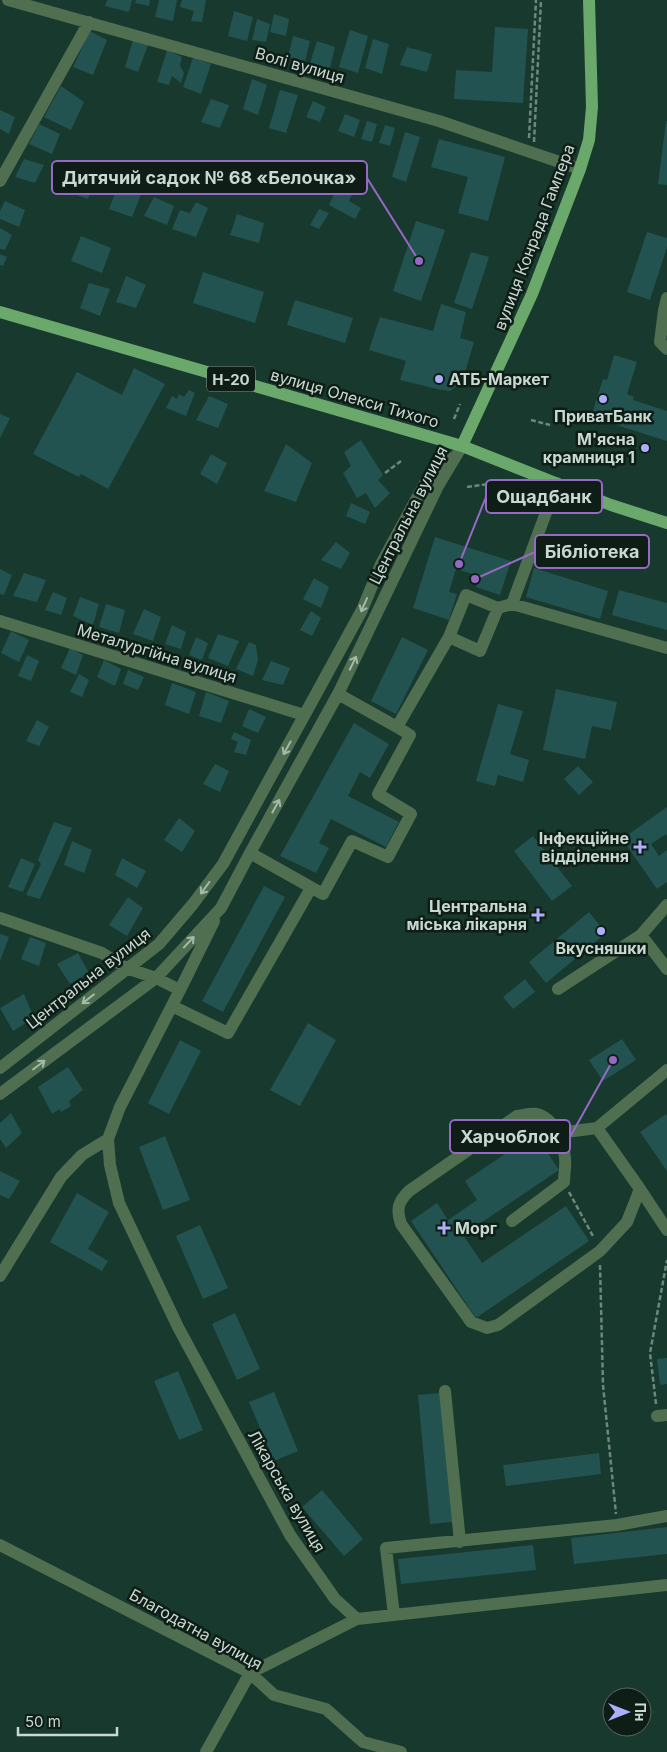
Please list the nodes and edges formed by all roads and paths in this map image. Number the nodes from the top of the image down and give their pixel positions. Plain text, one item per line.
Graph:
1 (8, 0) edge
2 (536, 0) edge
3 (541, 0) edge
4 (589, 0) edge
5 (89, 22) junction
6 (531, 152) junction
7 (580, 169) junction
8 (0, 181) edge
9 (667, 298) edge
10 (0, 312) edge
11 (664, 345) edge
12 (460, 404) dead end
13 (454, 419) dead end
14 (531, 420) dead end
15 (550, 425) dead end
16 (462, 446) junction
17 (401, 461) dead end
18 (385, 473) dead end
19 (557, 483) junction
20 (467, 487) dead end
21 (512, 492) dead end
22 (667, 523) edge
23 (512, 604) junction
24 (498, 608) junction
25 (0, 621) edge
26 (449, 637) junction
27 (667, 648) edge
28 (338, 694) junction
29 (304, 715) junction
30 (397, 727) junction
31 (250, 852) junction
32 (311, 888) junction
33 (667, 905) edge
34 (221, 908) junction
35 (0, 918) edge
36 (641, 935) junction
37 (126, 968) junction
38 (667, 969) edge
39 (156, 978) junction
40 (558, 989) dead end
41 (180, 990) junction
42 (172, 1006) junction
43 (0, 1068) edge
44 (667, 1070) edge
45 (0, 1094) edge
46 (597, 1128) junction
47 (558, 1133) junction
48 (108, 1139) junction
49 (564, 1182) junction
50 (640, 1189) junction
51 (512, 1221) dead end
52 (667, 1230) edge
53 (600, 1251) junction
54 (667, 1260) edge
55 (0, 1276) edge
56 (445, 1391) dead end
57 (662, 1415) edge
58 (667, 1516) edge
59 (617, 1525) junction
60 (460, 1542) junction
61 (0, 1545) edge
62 (667, 1585) edge
63 (394, 1615) junction
64 (358, 1619) junction
65 (250, 1673) junction
66 (206, 1752) edge
67 (401, 1752) edge

1 - 5 street, Волі вулиця
2 - 6 path
3 - 6 path
4 - 7 main road, вулиця Конрада Гампера
5 - 6 street, Волі вулиця
5 - 8 street
6 - 7 street, Волі вулиця
7 - 16 main road, вулиця Конрада Гампера
9 - 11 street
10 - 16 main road, вулиця Олекси Тихого / Н-20
12 - 13 path
14 - 15 path
16 - 19 main road, вулиця Олекси Тихого / Н-20
28 -> 16 street, Центральна вулиця
16 -> 29 street, Центральна вулиця
17 - 18 path
19 - 22 main road, вулиця Олекси Тихого / Н-20
19 - 23 street
20 - 21 path
23 - 24 street
23 - 27 street
24 - 26 street
24 - 26 street
25 - 29 street, Металургійна вулиця
26 - 30 street
28 - 30 street
31 -> 28 street, Центральна вулиця
29 -> 37 street, Центральна вулиця
30 - 32 street
31 - 32 street
31 - 34 street, Центральна вулиця
32 - 42 street
33 - 36 street
39 -> 34 street, Центральна вулиця
34 - 41 street
35 - 37 street
36 - 38 street
36 - 40 street
37 - 39 street
37 -> 43 street, Центральна вулиця
39 - 41 street
45 -> 39 street, Центральна вулиця
41 - 42 street
42 - 48 street
44 - 46 street
46 - 47 street
46 - 50 street
47 - 49 street
47 - 53 street
48 - 55 street
48 - 64 street, Лікарська вулиця
49 - 51 street
49 - 53 path
50 - 52 street
50 - 53 street
53 - 59 path
54 - 57 path
56 - 60 street
58 - 59 street
59 - 60 street
60 - 63 street
61 - 65 street, Благодатна вулиця
62 - 63 street
63 - 64 street
64 - 65 street
65 - 66 street
65 - 67 street, Благодатна вулиця

